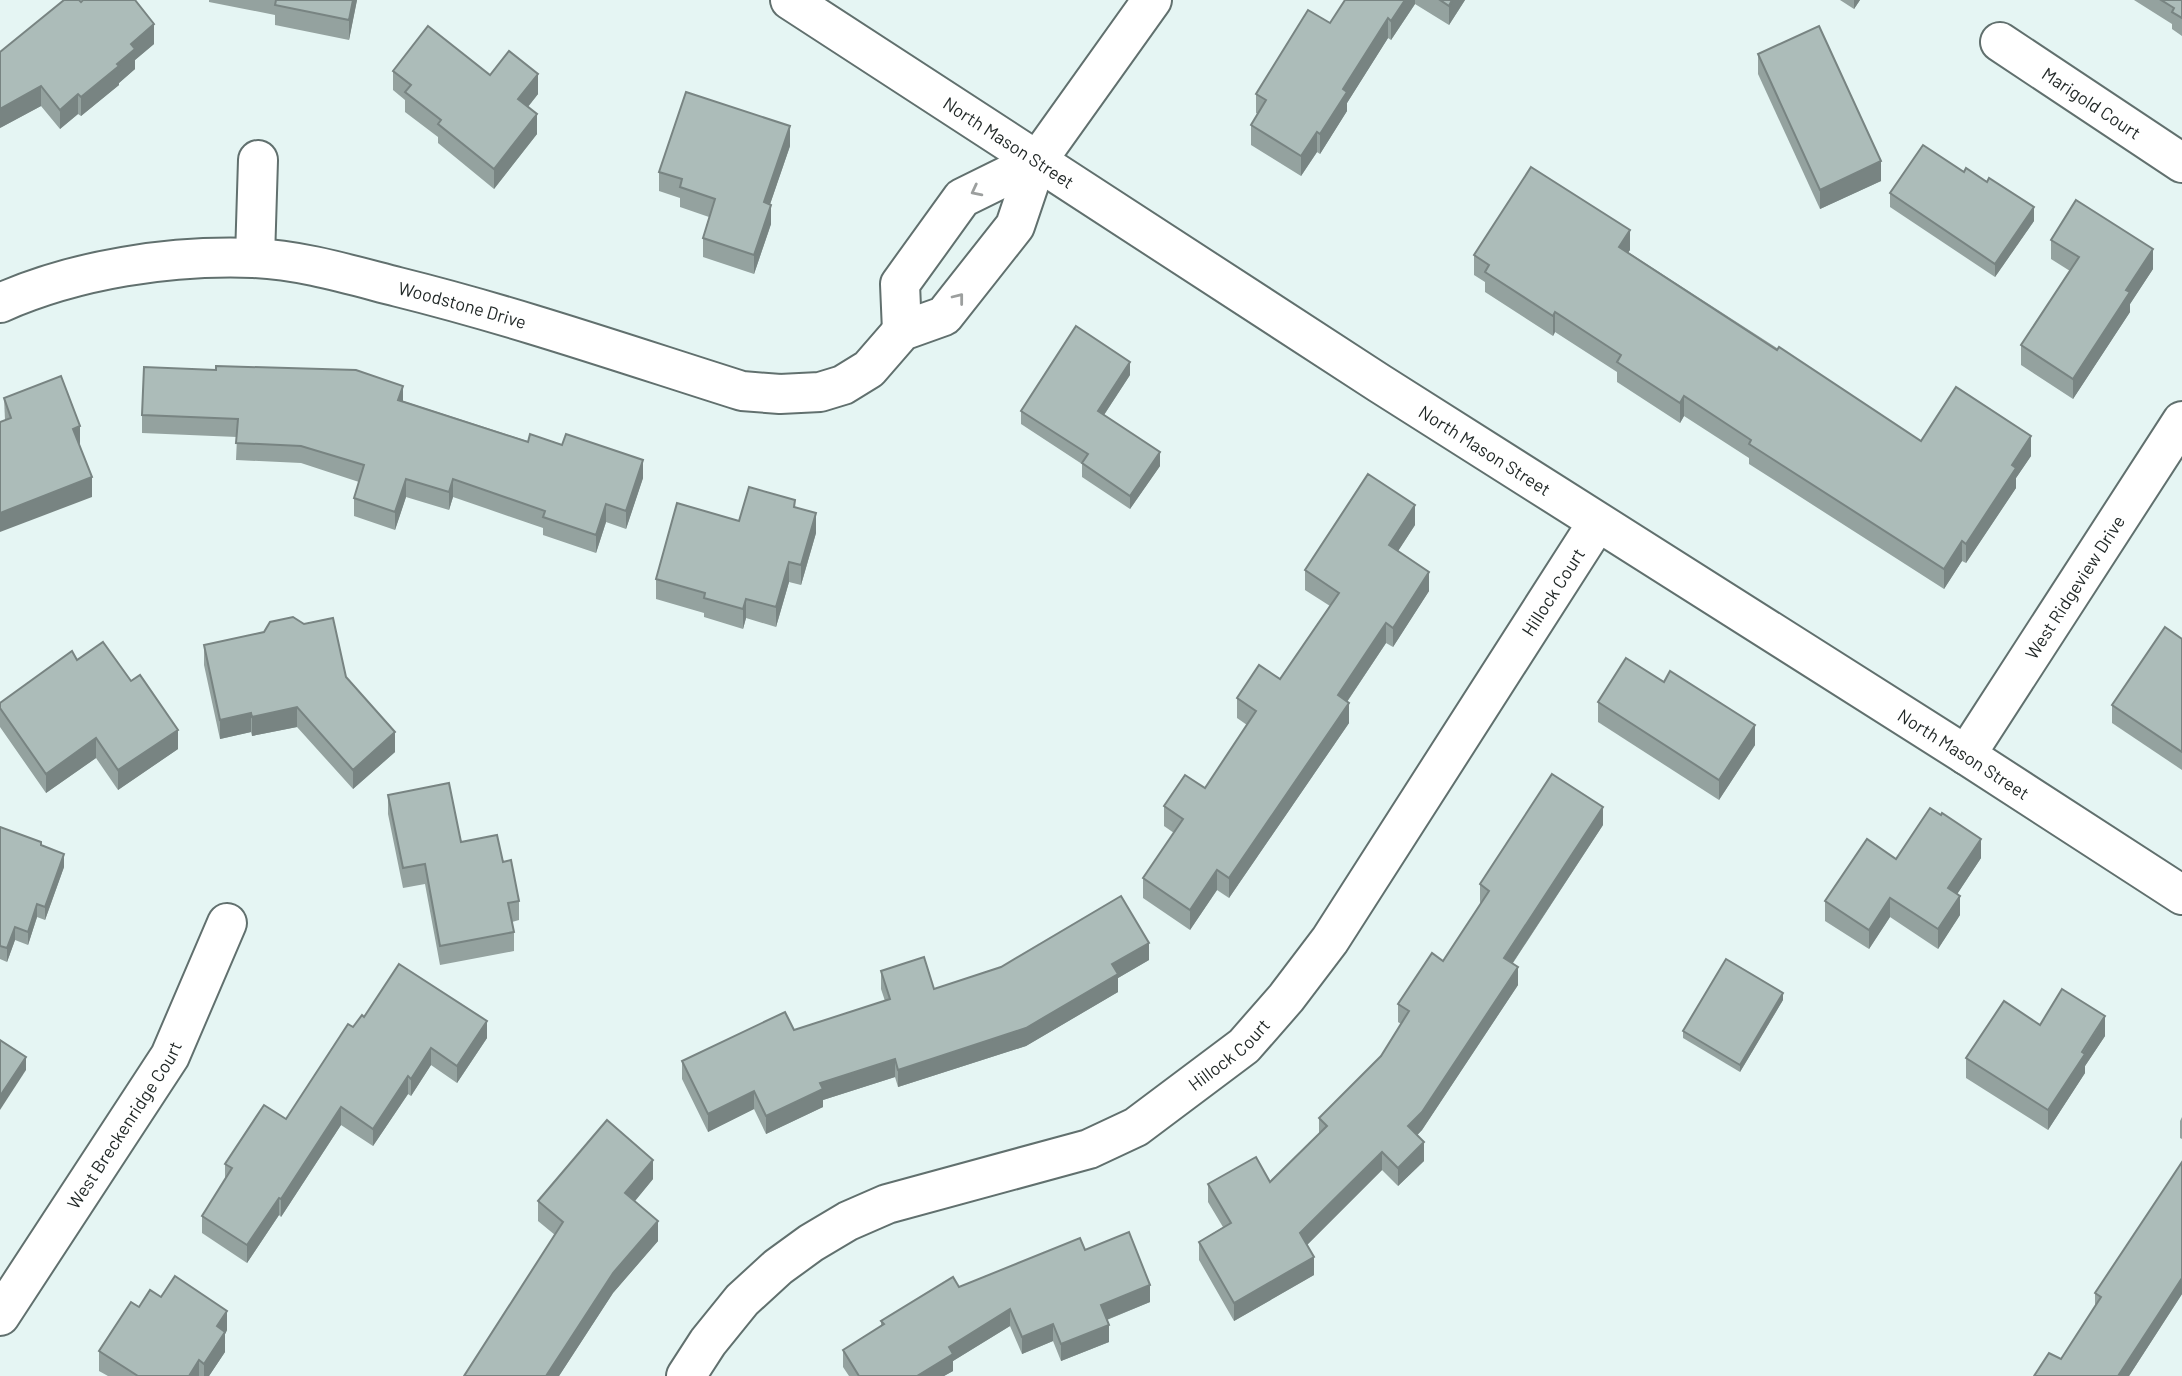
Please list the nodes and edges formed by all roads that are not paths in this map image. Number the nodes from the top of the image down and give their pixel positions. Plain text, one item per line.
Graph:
1 (790, 0) edge
2 (1152, 0) edge
3 (2000, 42) dead end
4 (258, 160) dead end
5 (1037, 161) junction
6 (2182, 163) edge
7 (255, 258) junction
8 (0, 303) edge
9 (902, 331) junction
10 (2182, 421) edge
11 (1597, 523) junction
12 (1966, 755) junction
13 (2182, 895) edge
14 (226, 923) dead end
15 (0, 1316) edge
16 (686, 1376) edge

1 - 5 street, North Mason Street
2 - 5 street
3 - 6 street, Marigold Court
4 - 7 street
9 -> 5 street, Woodstone Drive
5 -> 9 street
5 - 11 street, North Mason Street
7 - 8 street, Woodstone Drive
7 - 9 street, Woodstone Drive
10 - 12 street, West Ridgeview Drive
11 - 12 street, North Mason Street
11 - 16 street, Hillock Court
12 - 13 street, North Mason Street
14 - 15 street, West Breckenridge Court

